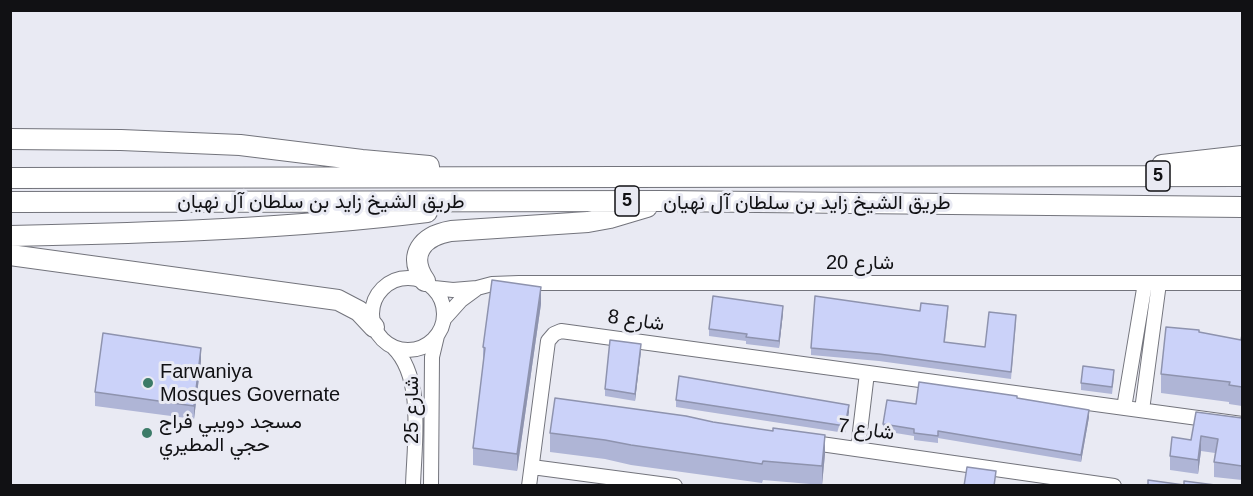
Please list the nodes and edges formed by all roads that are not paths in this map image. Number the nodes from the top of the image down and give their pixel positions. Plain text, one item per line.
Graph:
1 (10, 139) edge
2 (1242, 156) edge
3 (518, 176) junction
4 (1074, 176) junction
5 (1242, 176) edge
6 (10, 178) edge
7 (518, 201) junction
8 (661, 201) junction
9 (10, 202) edge
10 (1242, 207) edge
11 (10, 236) edge
12 (10, 255) edge
13 (1144, 283) junction
14 (1159, 283) junction
15 (1242, 283) edge
16 (430, 285) junction
17 (477, 288) junction
18 (444, 319) junction
19 (374, 327) junction
20 (437, 336) junction
21 (393, 346) junction
22 (867, 373) junction
23 (1124, 408) junction
24 (1142, 410) junction
25 (1242, 424) edge
26 (799, 440) edge
27 (858, 448) junction
28 (532, 466) junction
29 (413, 486) edge
30 (431, 486) edge
31 (529, 486) edge
32 (675, 486) edge
33 (1114, 486) edge

1 - 3 highway
2 - 4 highway
3 - 4 highway, طريق الشيخ زايد بن سلطان آل نهيان / 5
3 - 6 highway, طريق الشيخ زايد بن سلطان آل نهيان / 5
4 - 5 highway, طريق الشيخ زايد بن سلطان آل نهيان / 5
7 - 8 highway, طريق الشيخ زايد بن سلطان آل نهيان / 5
7 - 9 highway, طريق الشيخ زايد بن سلطان آل نهيان / 5
7 - 11 highway
8 - 10 highway, طريق الشيخ زايد بن سلطان آل نهيان / 5
8 - 16 highway
12 - 19 highway
13 - 14 street, شارع 20
13 - 17 street, شارع 20
13 - 23 street
14 - 15 street, شارع 20
14 - 24 street
16 - 17 street, شارع 20
16 - 18 street
16 - 19 street
17 - 18 street
18 - 20 street
19 - 21 street
20 - 21 street
20 - 30 street, شارع 25
21 - 29 street, شارع 25
22 - 23 street, شارع 8
22 - 27 street
22 - 28 street, شارع 8
23 - 24 street, شارع 8
24 - 25 street, شارع 8
26 - 27 street, شارع 7
27 - 33 street, شارع 7
28 - 31 street, شارع 8
28 - 32 street

